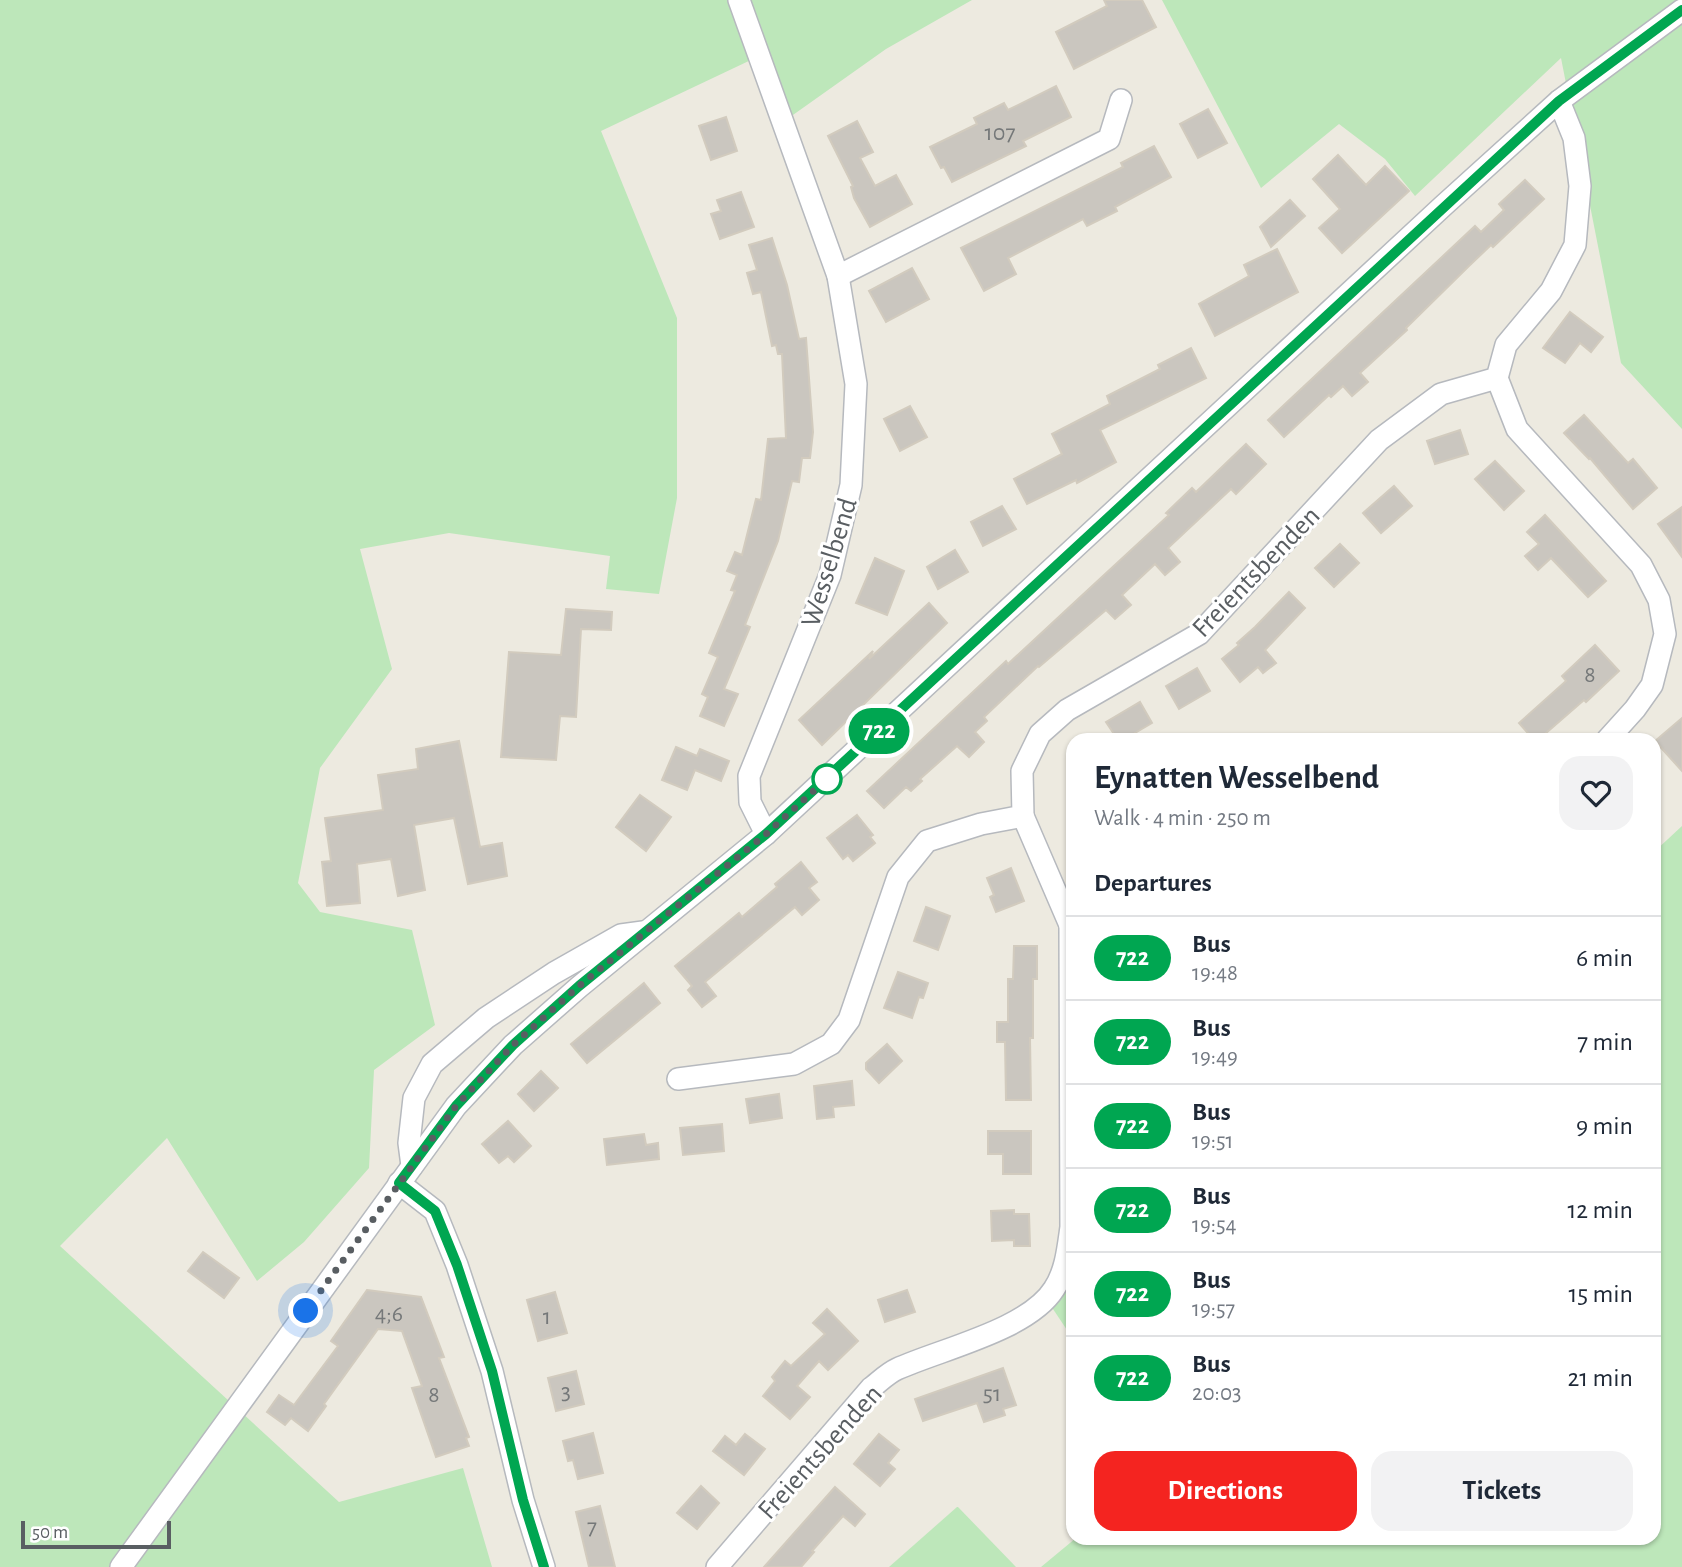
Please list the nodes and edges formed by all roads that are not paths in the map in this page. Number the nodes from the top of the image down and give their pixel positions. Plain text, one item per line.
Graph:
1 (739, 0) edge
2 (1682, 10) edge
3 (1121, 100) dead end
4 (1559, 101) junction
5 (838, 276) junction
6 (1497, 378) junction
7 (1673, 634) edge
8 (1613, 733) edge
9 (1023, 816) junction
10 (766, 834) junction
11 (1066, 914) edge
12 (646, 931) junction
13 (678, 1079) dead end
14 (405, 1174) junction
15 (1066, 1257) edge
16 (121, 1567) edge
17 (544, 1567) edge
18 (717, 1567) edge

1 - 5 street, Wesselbend
2 - 4 street
3 - 5 street
4 - 6 street
4 - 10 street
5 - 10 street, Wesselbend
6 - 7 street
6 - 9 street, Freientsbenden
7 - 8 street
9 - 11 street, Freientsbenden
9 - 13 street
10 - 12 street
12 - 14 street
12 - 14 street
14 - 16 street
14 - 17 street
15 - 18 street, Freientsbenden

